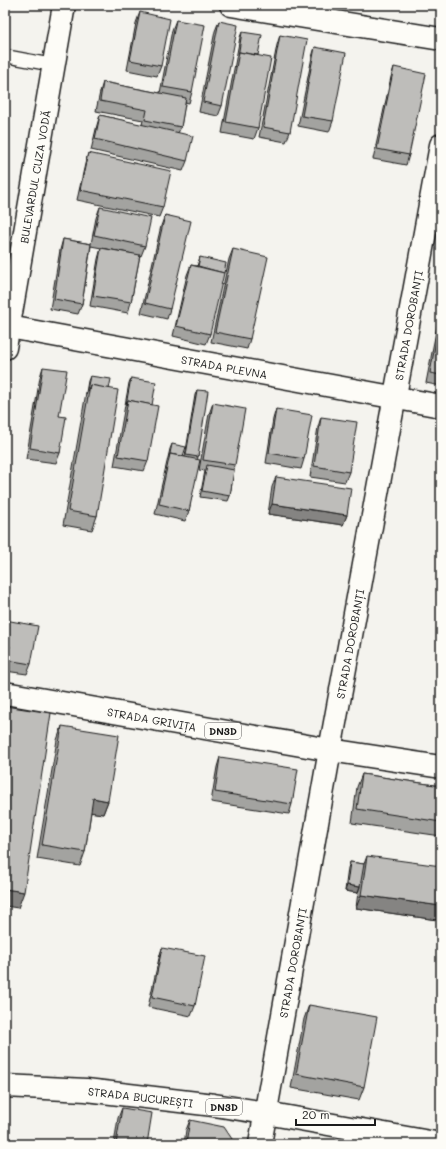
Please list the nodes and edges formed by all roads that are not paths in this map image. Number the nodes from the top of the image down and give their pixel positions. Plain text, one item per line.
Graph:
1 (64, 5) edge
2 (231, 5) edge
3 (441, 39) edge
4 (5, 56) edge
5 (53, 65) junction
6 (441, 145) edge
7 (7, 337) edge
8 (394, 397) junction
9 (441, 406) edge
10 (5, 693) edge
11 (330, 750) junction
12 (441, 767) edge
13 (5, 1086) edge
14 (266, 1113) junction
15 (260, 1144) edge
16 (441, 1144) edge

1 - 5 street, BULEVARDUL CUZA VODĂ
2 - 3 street
4 - 5 lane
5 - 7 street, BULEVARDUL CUZA VODĂ
6 - 8 street, STRADA DOROBANȚI
7 - 8 street, STRADA PLEVNA
8 - 9 street, STRADA PLEVNA
8 - 11 street, STRADA DOROBANȚI
10 - 11 street, STRADA GRIVIȚA / DN3D
11 - 12 street, STRADA GRIVIȚA / DN3D
11 - 14 street, STRADA DOROBANȚI
13 - 14 street, STRADA BUCUREȘTI / DN3D
14 - 15 street, STRADA DOROBANȚI
14 - 16 street, STRADA BUCUREȘTI / DN3D

